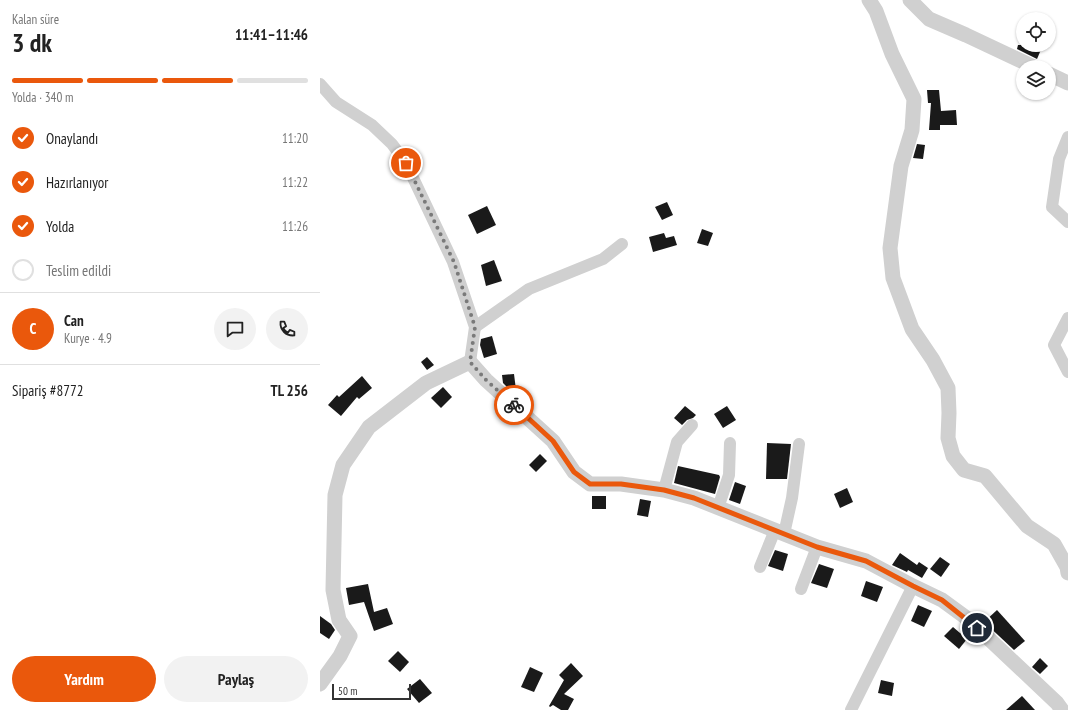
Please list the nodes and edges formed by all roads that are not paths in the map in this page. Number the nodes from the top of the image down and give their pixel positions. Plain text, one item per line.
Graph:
1 (869, 0) edge
2 (910, 0) edge
3 (1019, 60) edge
4 (1056, 77) edge
5 (1068, 83) edge
6 (320, 84) edge
7 (1068, 138) edge
8 (1068, 222) edge
9 (622, 244) dead end
10 (1068, 318) edge
11 (475, 327) junction
12 (470, 362) junction
13 (1068, 372) edge
14 (692, 426) dead end
15 (730, 444) dead end
16 (799, 444) dead end
17 (664, 490) junction
18 (718, 508) junction
19 (779, 532) junction
20 (817, 547) junction
21 (760, 567) dead end
22 (1068, 573) edge
23 (913, 586) junction
24 (801, 589) dead end
25 (320, 684) edge
26 (851, 710) edge
27 (1062, 710) edge

1 - 22 street
2 - 3 street
4 - 5 street
6 - 11 street
7 - 8 street
9 - 11 street
10 - 13 street
11 - 12 street
12 - 17 street
12 - 25 street
14 - 17 street
15 - 18 street
16 - 19 street
17 - 18 street
18 - 19 street
19 - 20 street
19 - 21 street
20 - 23 street
20 - 24 street
23 - 26 street
23 - 27 street

